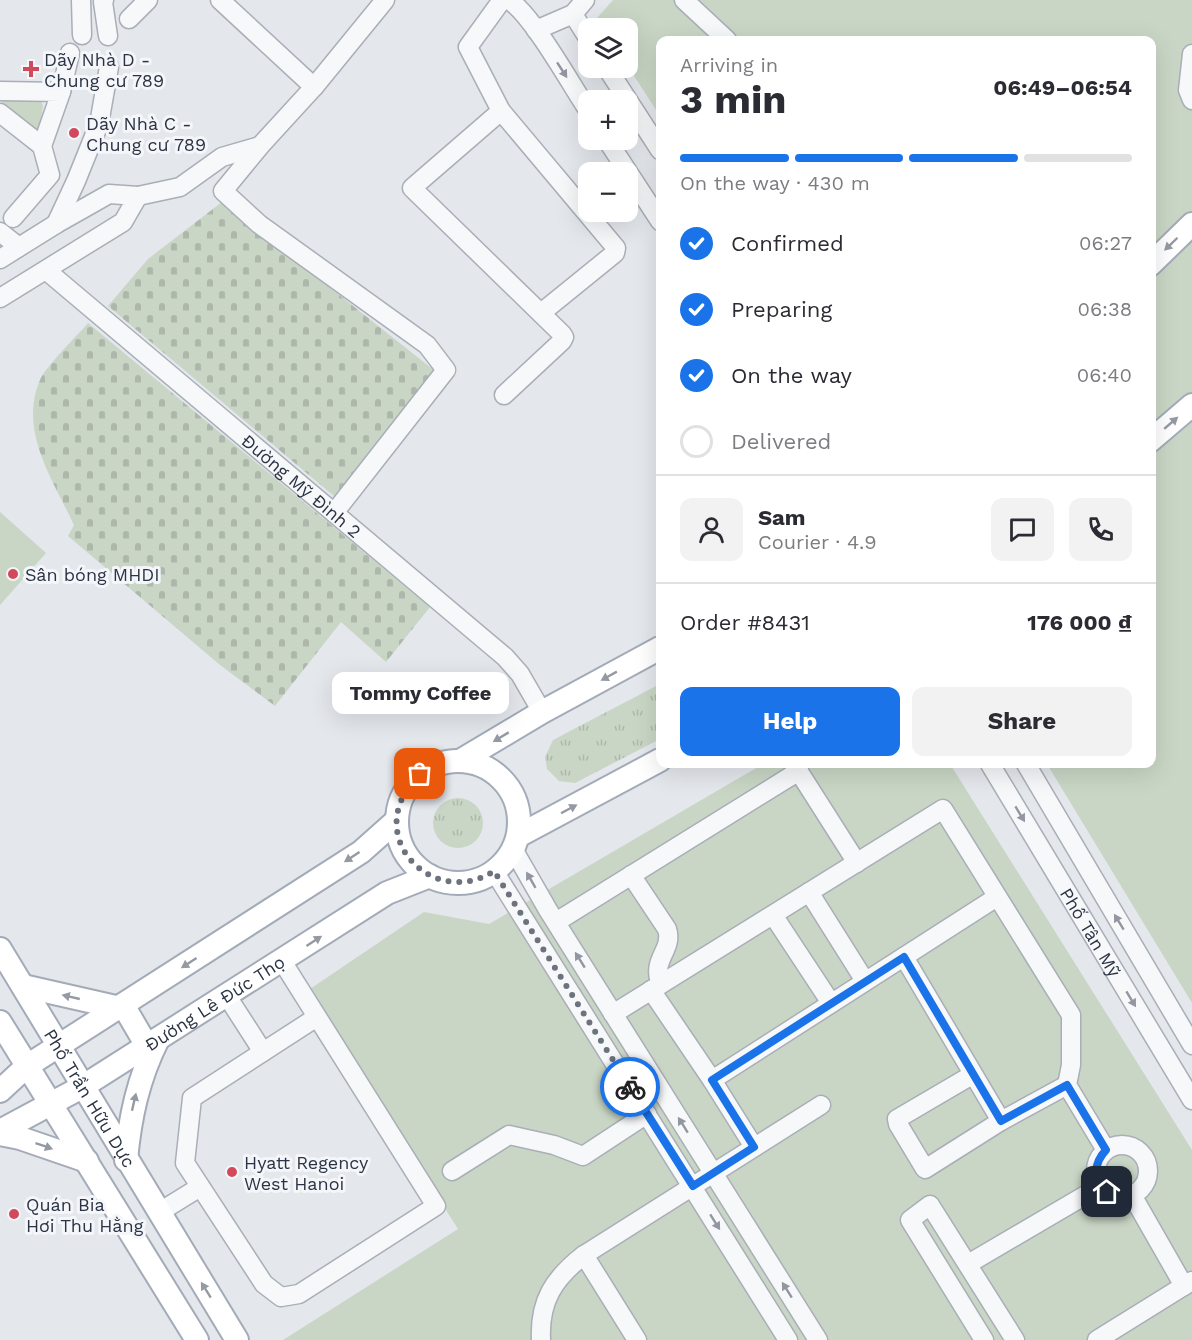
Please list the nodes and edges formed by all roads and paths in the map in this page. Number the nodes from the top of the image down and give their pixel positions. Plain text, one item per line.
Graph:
1 (81, 0) edge
2 (104, 0) edge
3 (148, 0) edge
4 (220, 0) edge
5 (384, 0) edge
6 (502, 0) edge
7 (509, 0) edge
8 (684, 0) edge
9 (579, 7) edge
10 (129, 19) dead end
11 (536, 30) junction
12 (82, 35) dead end
13 (108, 36) dead end
14 (723, 36) edge
15 (70, 53) dead end
16 (1192, 54) edge
17 (109, 67) dead end
18 (613, 78) edge
19 (314, 87) junction
20 (0, 91) edge
21 (61, 92) junction
22 (578, 95) edge
23 (1192, 100) edge
24 (501, 111) junction
25 (0, 113) edge
26 (656, 144) edge
27 (42, 146) junction
28 (260, 146) junction
29 (614, 150) edge
30 (138, 196) junction
31 (656, 215) edge
32 (13, 218) dead end
33 (56, 224) junction
34 (1192, 224) edge
35 (0, 232) edge
36 (19, 247) junction
37 (0, 259) edge
38 (1156, 259) edge
39 (47, 271) junction
40 (0, 298) edge
41 (541, 313) junction
42 (504, 395) dead end
43 (1192, 405) edge
44 (1156, 436) edge
45 (334, 513) junction
46 (656, 650) edge
47 (542, 712) junction
48 (460, 761) junction
49 (656, 762) edge
50 (794, 768) edge
51 (797, 768) edge
52 (992, 768) edge
53 (1028, 768) edge
54 (397, 820) junction
55 (515, 843) junction
56 (857, 863) junction
57 (494, 871) junction
58 (631, 875) junction
59 (430, 876) junction
60 (809, 892) junction
61 (997, 897) junction
62 (773, 915) junction
63 (556, 922) junction
64 (0, 949) edge
65 (904, 957) junction
66 (282, 961) junction
67 (866, 981) junction
68 (23, 986) junction
69 (656, 987) junction
70 (227, 996) junction
71 (831, 1003) junction
72 (122, 1006) junction
73 (614, 1014) junction
74 (317, 1017) junction
75 (0, 1022) edge
76 (153, 1043) junction
77 (1192, 1045) edge
78 (58, 1047) junction
79 (262, 1052) junction
80 (27, 1066) junction
81 (972, 1075) junction
82 (712, 1080) junction
83 (1067, 1085) junction
84 (82, 1087) junction
85 (0, 1091) edge
86 (1192, 1100) edge
87 (51, 1104) junction
88 (821, 1105) dead end
89 (647, 1114) junction
90 (1001, 1121) junction
91 (0, 1133) edge
92 (754, 1147) junction
93 (1106, 1150) junction
94 (87, 1161) junction
95 (130, 1166) junction
96 (452, 1171) dead end
97 (713, 1173) junction
98 (693, 1186) junction
99 (1101, 1186) junction
100 (200, 1187) junction
101 (105, 1190) junction
102 (1132, 1195) junction
103 (158, 1213) junction
104 (584, 1255) junction
105 (968, 1264) junction
106 (1188, 1283) edge
107 (197, 1340) edge
108 (237, 1340) edge
109 (541, 1340) edge
110 (637, 1340) edge
111 (788, 1340) edge
112 (818, 1340) edge
113 (984, 1340) edge
114 (1015, 1340) edge
115 (1096, 1340) edge

1 - 12 street
2 - 13 street
3 - 10 street
4 - 19 street
5 - 19 street
6 - 24 street
7 - 11 street
8 - 14 street
9 - 11 street
11 -> 22 street
15 - 21 street
16 - 23 street
17 - 33 street
18 - 26 street
19 - 28 street
20 - 21 street
21 - 27 street
24 - 41 street
24 - 41 street
25 - 27 street
27 - 32 street
28 - 30 street
28 - 45 street
29 - 31 street
30 - 33 street
30 - 39 street
33 - 36 street
34 -> 38 main road
35 - 36 street
36 - 37 street
39 - 40 street
39 - 45 street, Đường Mỹ Đình 2
41 - 42 street
44 -> 43 main road
45 - 47 street, Đường Mỹ Đình 2
46 -> 47 main road
47 -> 48 main road
48 - 54 main road
48 - 55 main road
55 -> 49 main road
50 - 58 street
51 - 56 street
52 -> 86 street, Phố Tân Mỹ
77 -> 53 street, Phố Tân Mỹ
54 - 59 main road
54 -> 72 main road
55 - 57 main road
63 -> 55 street
56 - 60 street
56 - 61 street
57 - 59 main road
57 - 89 street
58 - 63 street
58 - 69 street
66 -> 59 main road, Đường Lê Đức Thọ
60 - 62 street
60 - 67 street
61 - 65 street
61 - 83 street
62 - 69 street
62 - 71 street
73 -> 63 street
64 - 68 main road, Phố Trần Hữu Dực
65 - 67 street
65 - 81 street
66 - 70 main road, Đường Lê Đức Thọ
66 - 74 street
67 - 71 street
72 -> 68 main road
68 - 78 main road, Phố Trần Hữu Dực
69 - 73 street
69 - 82 street
70 - 76 main road, Đường Lê Đức Thọ
70 - 79 street
71 - 82 street
72 - 76 main road
72 - 78 main road
97 -> 73 street
74 - 79 street
74 - 100 street
75 - 80 main road, Phố Trần Hữu Dực
76 - 84 main road, Đường Lê Đức Thọ
95 -> 76 main road
78 - 80 main road
78 - 84 main road, Phố Trần Hữu Dực
79 - 100 street
80 - 85 main road
80 - 87 main road, Phố Trần Hữu Dực
81 - 90 street
81 - 90 street
82 - 92 street
83 - 90 street
83 - 93 street
84 - 87 main road, Đường Lê Đức Thọ
84 - 95 main road, Phố Trần Hữu Dực
87 - 91 main road, Đường Lê Đức Thọ
87 - 94 main road, Phố Trần Hữu Dực
88 - 92 street
89 - 96 street
89 - 98 street
91 -> 94 main road
92 - 97 street
93 - 99 street
93 - 102 street
94 - 101 main road, Phố Trần Hữu Dực
95 - 101 main road
95 - 103 main road, Phố Trần Hữu Dực
97 - 98 street
112 -> 97 street
98 - 104 street
98 -> 111 street
99 - 102 street
99 - 105 street
100 - 103 street
101 - 107 main road, Phố Trần Hữu Dực
102 - 106 street
108 -> 103 main road, Phố Trần Hữu Dực
104 - 109 street
104 - 110 street
105 - 113 street
105 - 114 street
106 - 115 street

